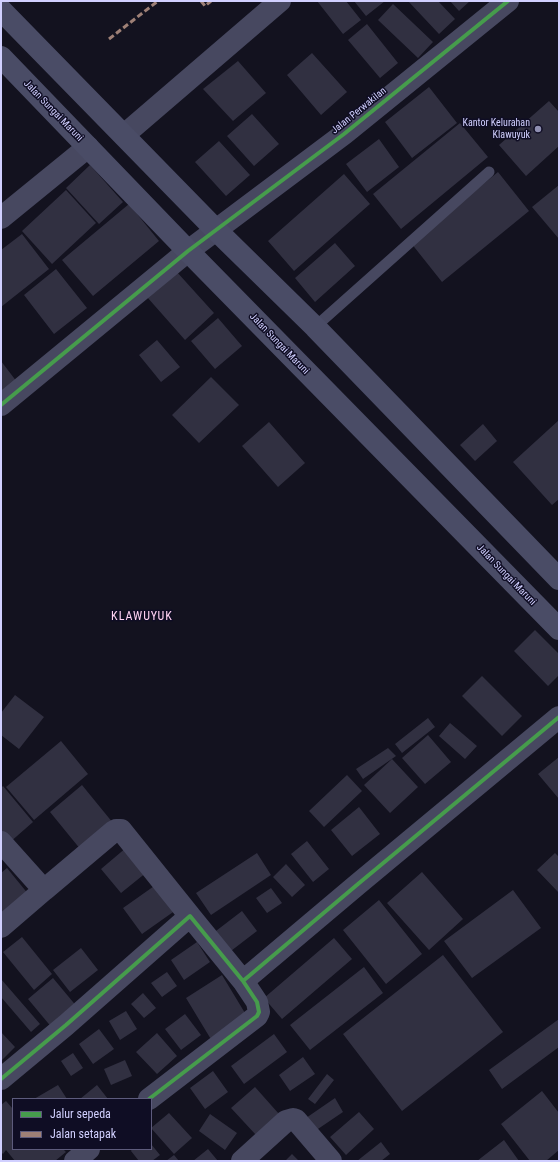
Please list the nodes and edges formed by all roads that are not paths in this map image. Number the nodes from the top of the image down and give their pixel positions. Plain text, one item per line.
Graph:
1 (280, 1) edge
2 (508, 1) edge
3 (1, 10) edge
4 (1, 56) edge
5 (124, 135) junction
6 (88, 147) junction
7 (489, 172) dead end
8 (1, 218) edge
9 (216, 230) junction
10 (188, 251) junction
11 (315, 327) junction
12 (1, 405) edge
13 (559, 579) edge
14 (559, 629) edge
15 (559, 717) edge
16 (1, 842) edge
17 (44, 890) junction
18 (190, 916) junction
19 (1, 927) edge
20 (243, 981) junction
21 (1, 1079) edge
22 (150, 1098) edge
23 (88, 1150) edge
24 (75, 1161) edge
25 (242, 1161) edge
26 (331, 1161) edge

1 - 5 street
2 - 9 street, Jalan Perwakilan
3 - 5 main road
4 - 6 main road, Jalan Sungai Maruni
5 - 9 main road
6 - 8 street
6 - 10 main road, Jalan Sungai Maruni
7 - 11 lane
9 - 10 street, Jalan Perwakilan
9 - 11 main road
10 - 12 street, Jalan Perwakilan
10 - 14 main road, Jalan Sungai Maruni
11 - 13 main road
15 - 20 street
16 - 17 street
17 - 18 street
17 - 19 street
18 - 20 street
18 - 21 street
20 - 22 street
23 - 24 street
25 - 26 street

